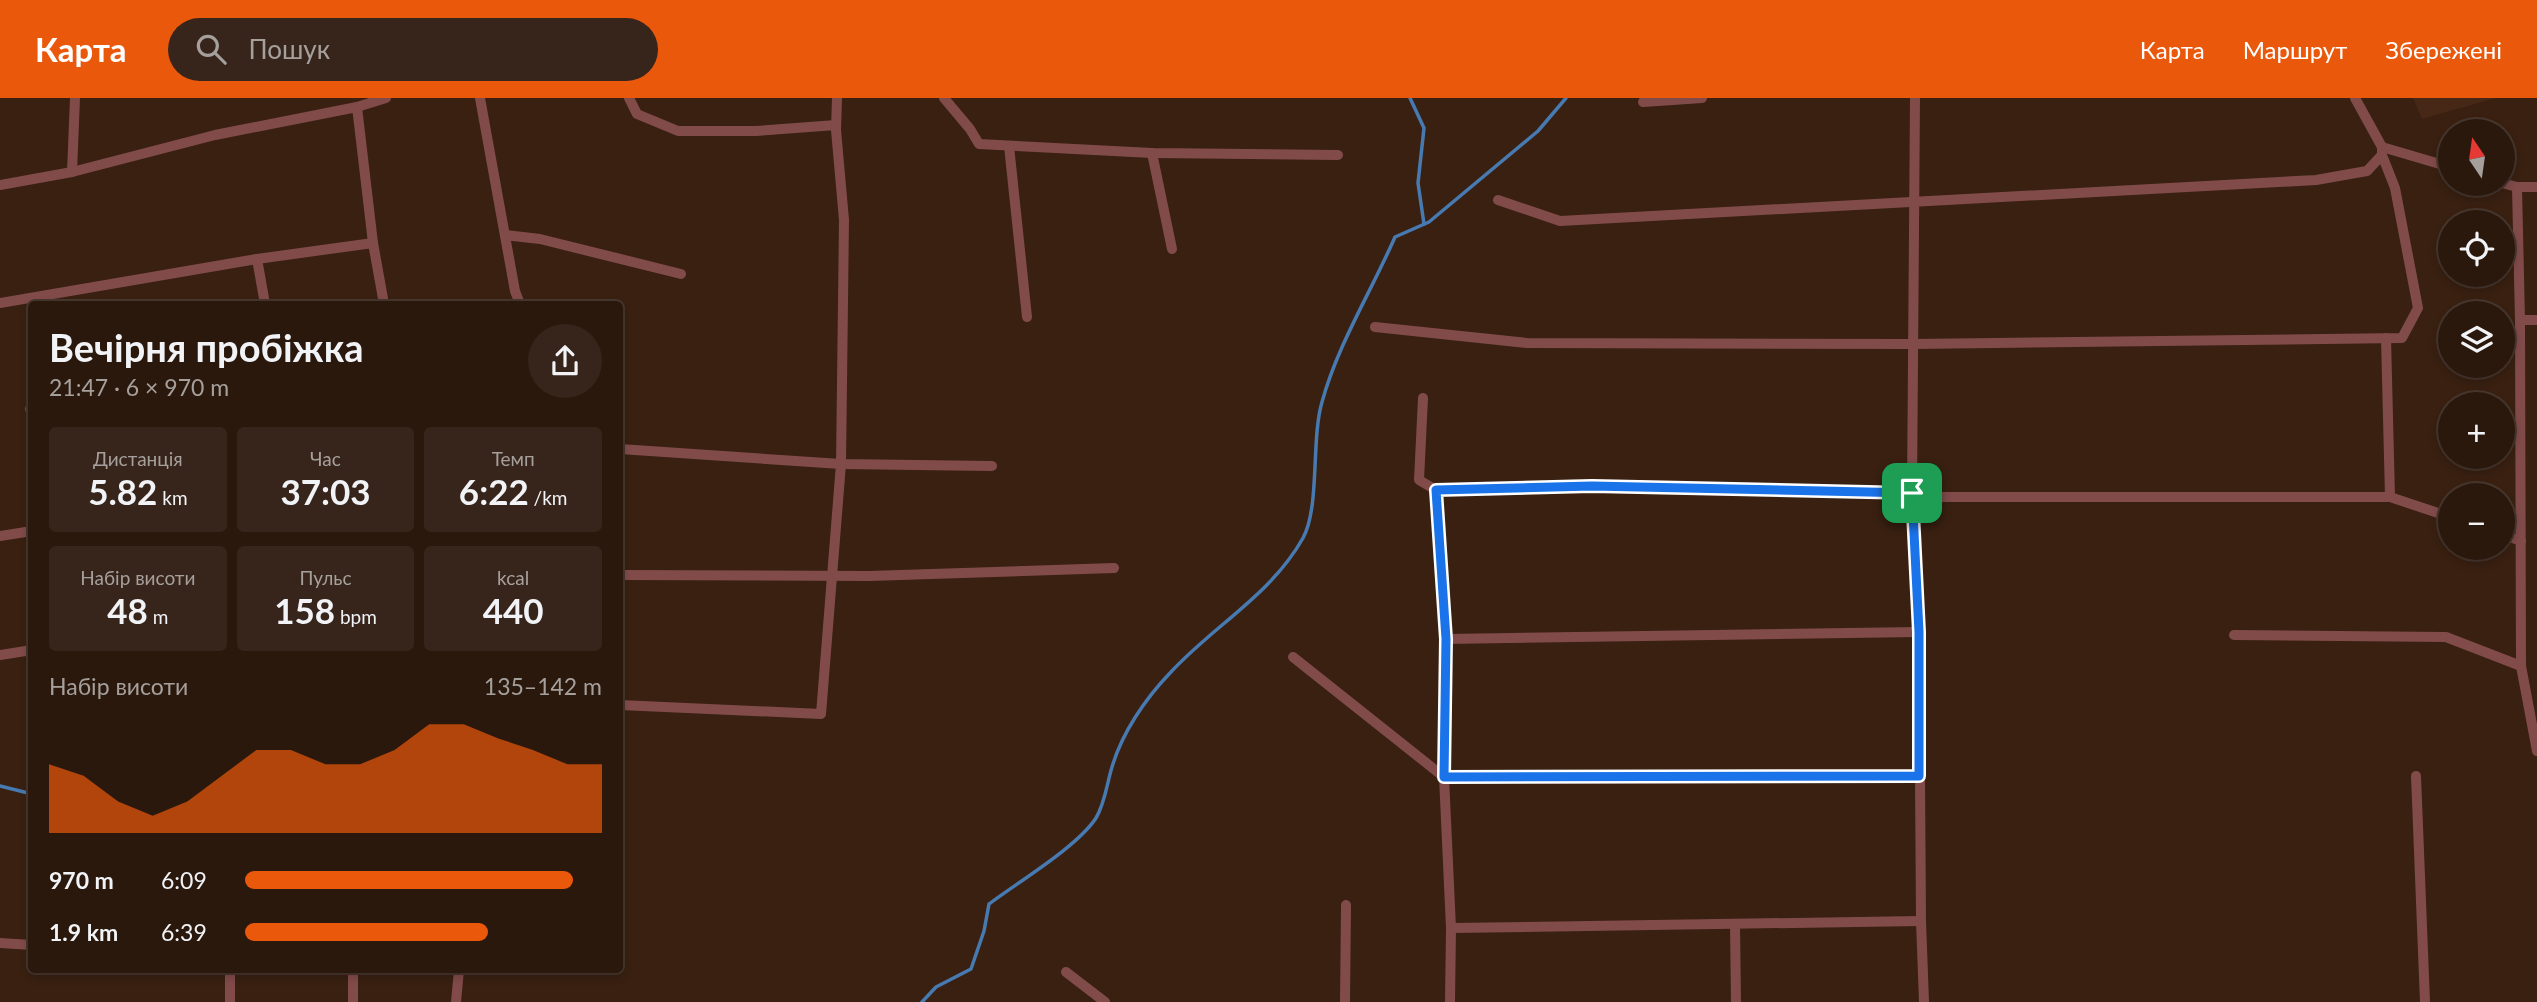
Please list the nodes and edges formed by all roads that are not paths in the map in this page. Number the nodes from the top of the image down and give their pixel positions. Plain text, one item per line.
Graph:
1 (75, 98) edge
2 (386, 98) edge
3 (480, 98) edge
4 (629, 98) edge
5 (837, 98) edge
6 (944, 98) edge
7 (1702, 98) edge
8 (1915, 98) edge
9 (2355, 98) edge
10 (1643, 102) dead end
11 (357, 107) junction
12 (836, 125) junction
13 (1009, 146) junction
14 (2382, 151) junction
15 (1152, 153) junction
16 (1338, 155) dead end
17 (2438, 164) edge
18 (72, 172) junction
19 (0, 185) edge
20 (2517, 187) joint
21 (2537, 187) edge
22 (1498, 200) dead end
23 (1915, 201) junction
24 (505, 235) junction
25 (373, 243) junction
26 (1172, 249) dead end
27 (257, 259) junction
28 (681, 274) dead end
29 (264, 301) edge
30 (383, 301) edge
31 (519, 301) edge
32 (0, 303) edge
33 (1027, 317) dead end
34 (2520, 320) junction
35 (2537, 320) edge
36 (1375, 327) dead end
37 (2386, 338) junction
38 (1913, 344) junction
39 (1423, 398) dead end
40 (623, 449) edge
41 (841, 464) junction
42 (992, 466) dead end
43 (1436, 490) junction
44 (1912, 493) junction
45 (2390, 497) junction
46 (2438, 513) edge
47 (28, 532) edge
48 (0, 536) edge
49 (2515, 539) edge
50 (2522, 541) junction
51 (1114, 568) dead end
52 (623, 575) edge
53 (831, 575) junction
54 (1919, 632) junction
55 (2234, 635) dead end
56 (1446, 639) junction
57 (28, 651) edge
58 (0, 655) edge
59 (1293, 657) dead end
60 (2521, 666) junction
61 (623, 705) edge
62 (2537, 751) edge
63 (1919, 776) junction
64 (2416, 776) dead end
65 (1444, 777) junction
66 (1346, 905) dead end
67 (1921, 921) junction
68 (1735, 924) junction
69 (1451, 928) junction
70 (0, 943) edge
71 (28, 945) edge
72 (1066, 972) dead end
73 (230, 973) edge
74 (353, 973) edge
75 (458, 973) edge
76 (230, 1002) edge
77 (354, 1002) edge
78 (456, 1002) edge
79 (1105, 1002) edge
80 (1345, 1002) edge
81 (1450, 1002) edge
82 (1736, 1002) edge
83 (1924, 1002) edge
84 (2425, 1002) edge

1 - 18 street
2 - 11 street
3 - 24 street
4 - 12 street
5 - 12 street
6 - 13 street
7 - 10 street
8 - 23 street
9 - 14 street
11 - 18 street
11 - 25 street
12 - 41 street
13 - 15 street
13 - 33 street
14 - 17 street
14 - 23 street
14 - 37 street
15 - 16 street
15 - 26 street
18 - 19 street
20 - 21 street
20 - 34 street
22 - 23 street
23 - 38 street
24 - 28 street
24 - 31 street
25 - 27 street
25 - 30 street
27 - 29 street
27 - 32 street
34 - 35 street
34 - 50 street
36 - 38 street
37 - 38 street
37 - 45 street
38 - 44 street
39 - 43 street
40 - 41 street
41 - 42 street
41 - 53 street
43 - 44 street
43 - 56 street
44 - 45 street
44 - 54 street
45 - 46 street
47 - 48 street
49 - 50 street
50 - 60 street
51 - 53 street
52 - 53 street
53 - 61 street
54 - 56 street
54 - 63 street
55 - 60 street
56 - 65 street
57 - 58 street
59 - 65 street
60 - 62 street
63 - 65 street
63 - 67 street
64 - 84 street
65 - 69 street
66 - 80 street
67 - 68 street
67 - 83 street
68 - 69 street
68 - 82 street
69 - 81 street
70 - 71 street
72 - 79 street
73 - 76 street
74 - 77 street
75 - 78 street

